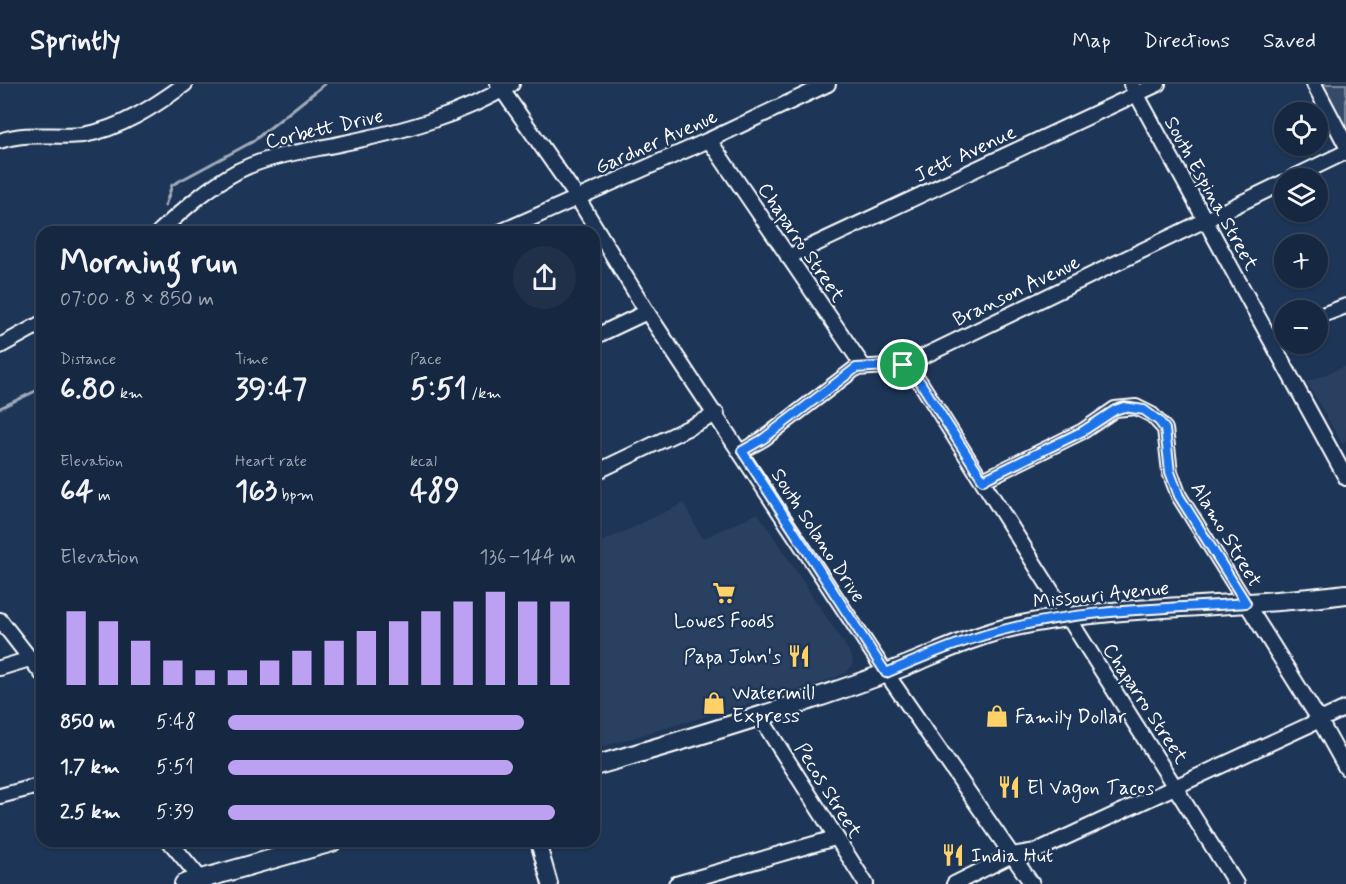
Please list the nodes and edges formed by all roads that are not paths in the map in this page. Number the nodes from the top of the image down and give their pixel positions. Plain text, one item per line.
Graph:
1 (185, 84) edge
2 (828, 84) edge
3 (1158, 84) edge
4 (1314, 84) edge
5 (504, 86) edge
6 (1133, 89) edge
7 (709, 140) junction
8 (0, 141) edge
9 (1346, 145) edge
10 (1346, 152) edge
11 (1313, 168) edge
12 (1274, 187) edge
13 (577, 197) junction
14 (1205, 220) junction
15 (165, 226) edge
16 (513, 226) edge
17 (595, 226) edge
18 (600, 235) edge
19 (788, 257) junction
20 (1346, 306) edge
21 (647, 312) junction
22 (1328, 313) edge
23 (36, 326) edge
24 (600, 334) edge
25 (1274, 334) edge
26 (1270, 335) junction
27 (0, 346) edge
28 (903, 365) junction
29 (863, 366) junction
30 (717, 414) junction
31 (742, 451) junction
32 (600, 471) edge
33 (1346, 478) edge
34 (983, 480) junction
35 (1346, 594) edge
36 (1246, 603) junction
37 (1066, 617) junction
38 (0, 620) edge
39 (30, 659) junction
40 (36, 666) edge
41 (0, 668) edge
42 (886, 673) junction
43 (1346, 708) edge
44 (760, 717) junction
45 (1320, 721) junction
46 (600, 763) edge
47 (1346, 768) edge
48 (1177, 786) junction
49 (36, 787) edge
50 (0, 796) edge
51 (835, 838) junction
52 (174, 847) edge
53 (316, 847) edge
54 (539, 847) edge
55 (1012, 855) junction
56 (204, 881) edge
57 (184, 884) edge
58 (550, 884) edge
59 (676, 884) edge
60 (866, 884) edge
61 (954, 884) edge
62 (1032, 884) edge
63 (1236, 884) edge

1 - 8 street
2 - 7 street, Gardner Avenue
3 - 6 street, Jett Avenue
4 - 9 street
5 - 13 street, South Solano Drive
5 - 15 street, Corbett Drive
6 - 14 street, South Espina Street
6 - 19 street, Jett Avenue
7 - 13 street, Gardner Avenue
7 - 19 street, Chaparro Street
10 - 11 street
12 - 14 street, Branson Avenue
13 - 16 street, Gardner Avenue
13 - 17 street, South Solano Drive
14 - 26 street, South Espina Street
14 - 28 street, Branson Avenue
18 - 21 street, South Solano Drive
19 - 29 street, Chaparro Street
20 - 22 street
21 - 24 street
21 - 30 street, South Solano Drive
23 - 27 street
25 - 26 street
26 - 33 street, South Espina Street
28 - 29 street, Branson Avenue
28 - 34 street, Chaparro Street
29 - 31 street, Branson Avenue
30 - 31 street, South Solano Drive
30 - 32 street
31 - 42 street, South Solano Drive
34 - 36 street, Alamo Street
34 - 37 street, Chaparro Street
35 - 36 main road, Missouri Avenue
36 - 37 main road, Missouri Avenue
36 - 45 street, Alamo Street
37 - 42 main road, Missouri Avenue
37 - 48 street, Chaparro Street
38 - 39 street
39 - 40 street
39 - 41 street
42 - 44 main road, Missouri Avenue
42 - 55 street, South Solano Drive
43 - 45 street
44 - 46 main road, Missouri Avenue
44 - 51 street, Pecos Street
45 - 47 street, Alamo Street
45 - 48 street
48 - 55 street
48 - 63 street, Chaparro Street
49 - 50 street
51 - 59 street
51 - 60 street, Pecos Street
52 - 56 street
53 - 56 main road
54 - 58 street
55 - 61 street
55 - 62 street, South Solano Drive
56 - 57 main road

